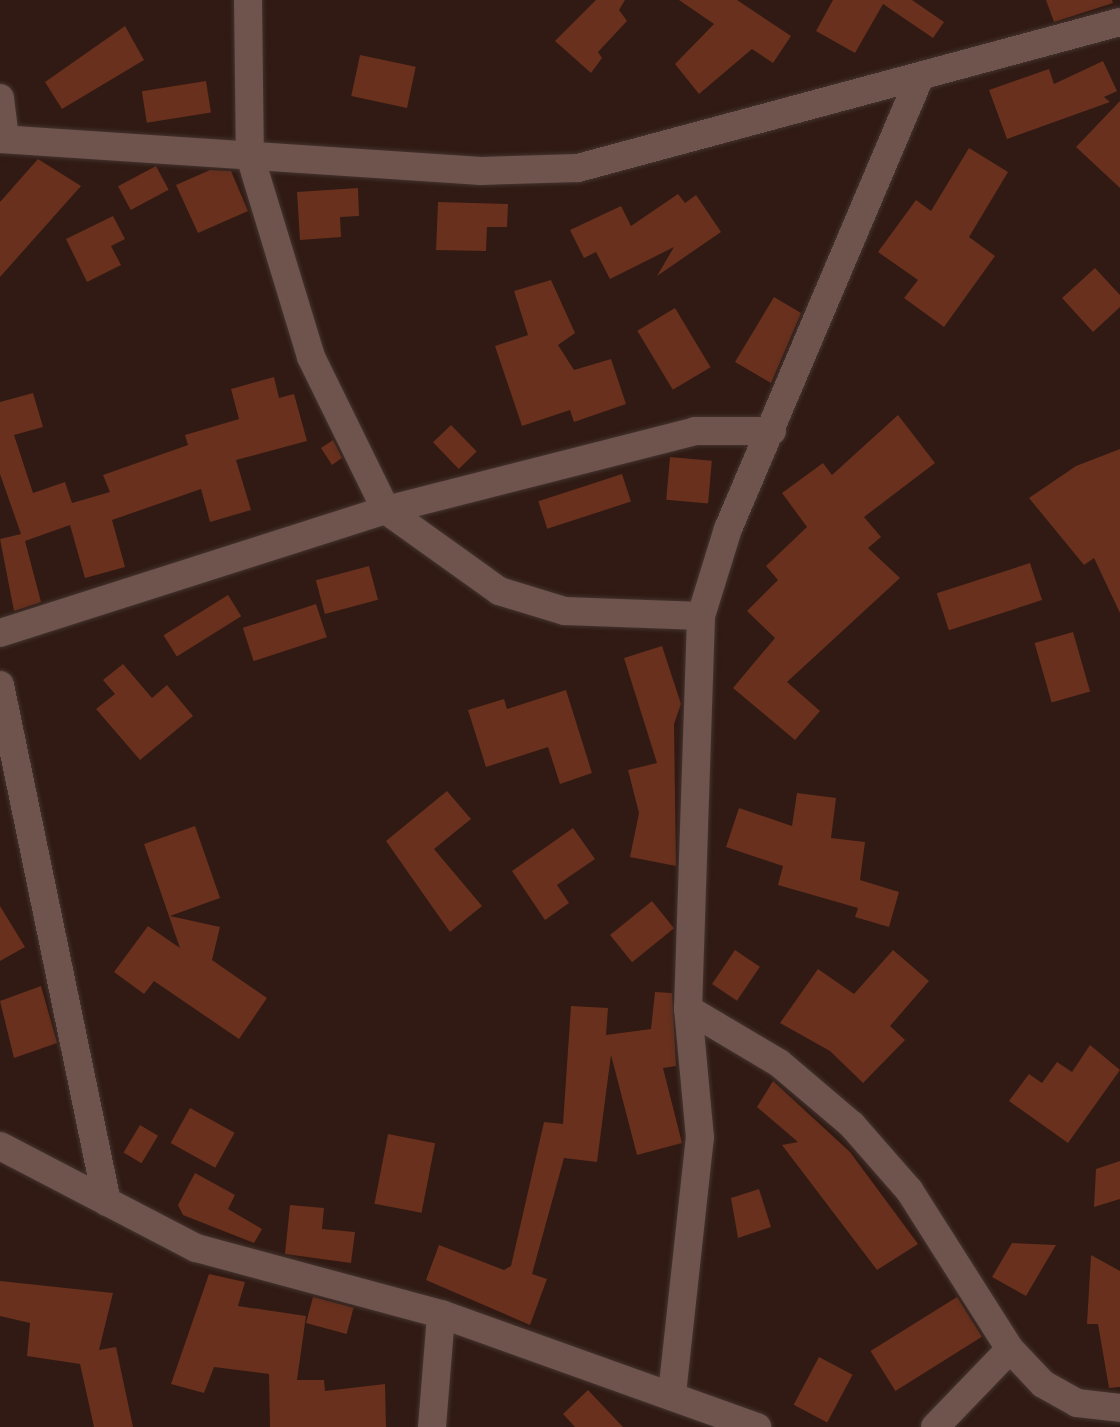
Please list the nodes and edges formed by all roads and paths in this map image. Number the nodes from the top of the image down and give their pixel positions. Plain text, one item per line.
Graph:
1 (248, 0) edge
2 (1120, 22) edge
3 (918, 81) junction
4 (0, 98) edge
5 (2, 139) edge
6 (250, 156) junction
7 (772, 431) junction
8 (386, 510) junction
9 (701, 616) junction
10 (0, 633) edge
11 (0, 685) edge
12 (688, 1009) junction
13 (0, 1146) edge
14 (107, 1202) junction
15 (441, 1314) junction
16 (1010, 1349) junction
17 (672, 1394) junction
18 (1120, 1408) edge
19 (432, 1427) edge
20 (757, 1427) edge
21 (935, 1427) edge

1 - 6 street
2 - 3 street
3 - 6 street
3 - 7 street
4 - 5 street
5 - 6 street
6 - 8 street
7 - 8 street
7 - 9 street
8 - 9 street
8 - 10 street
9 - 12 street
11 - 14 street
12 - 16 street
12 - 17 street
13 - 14 street
14 - 15 street
15 - 17 street
15 - 19 street
16 - 18 street
16 - 21 street
17 - 20 street

